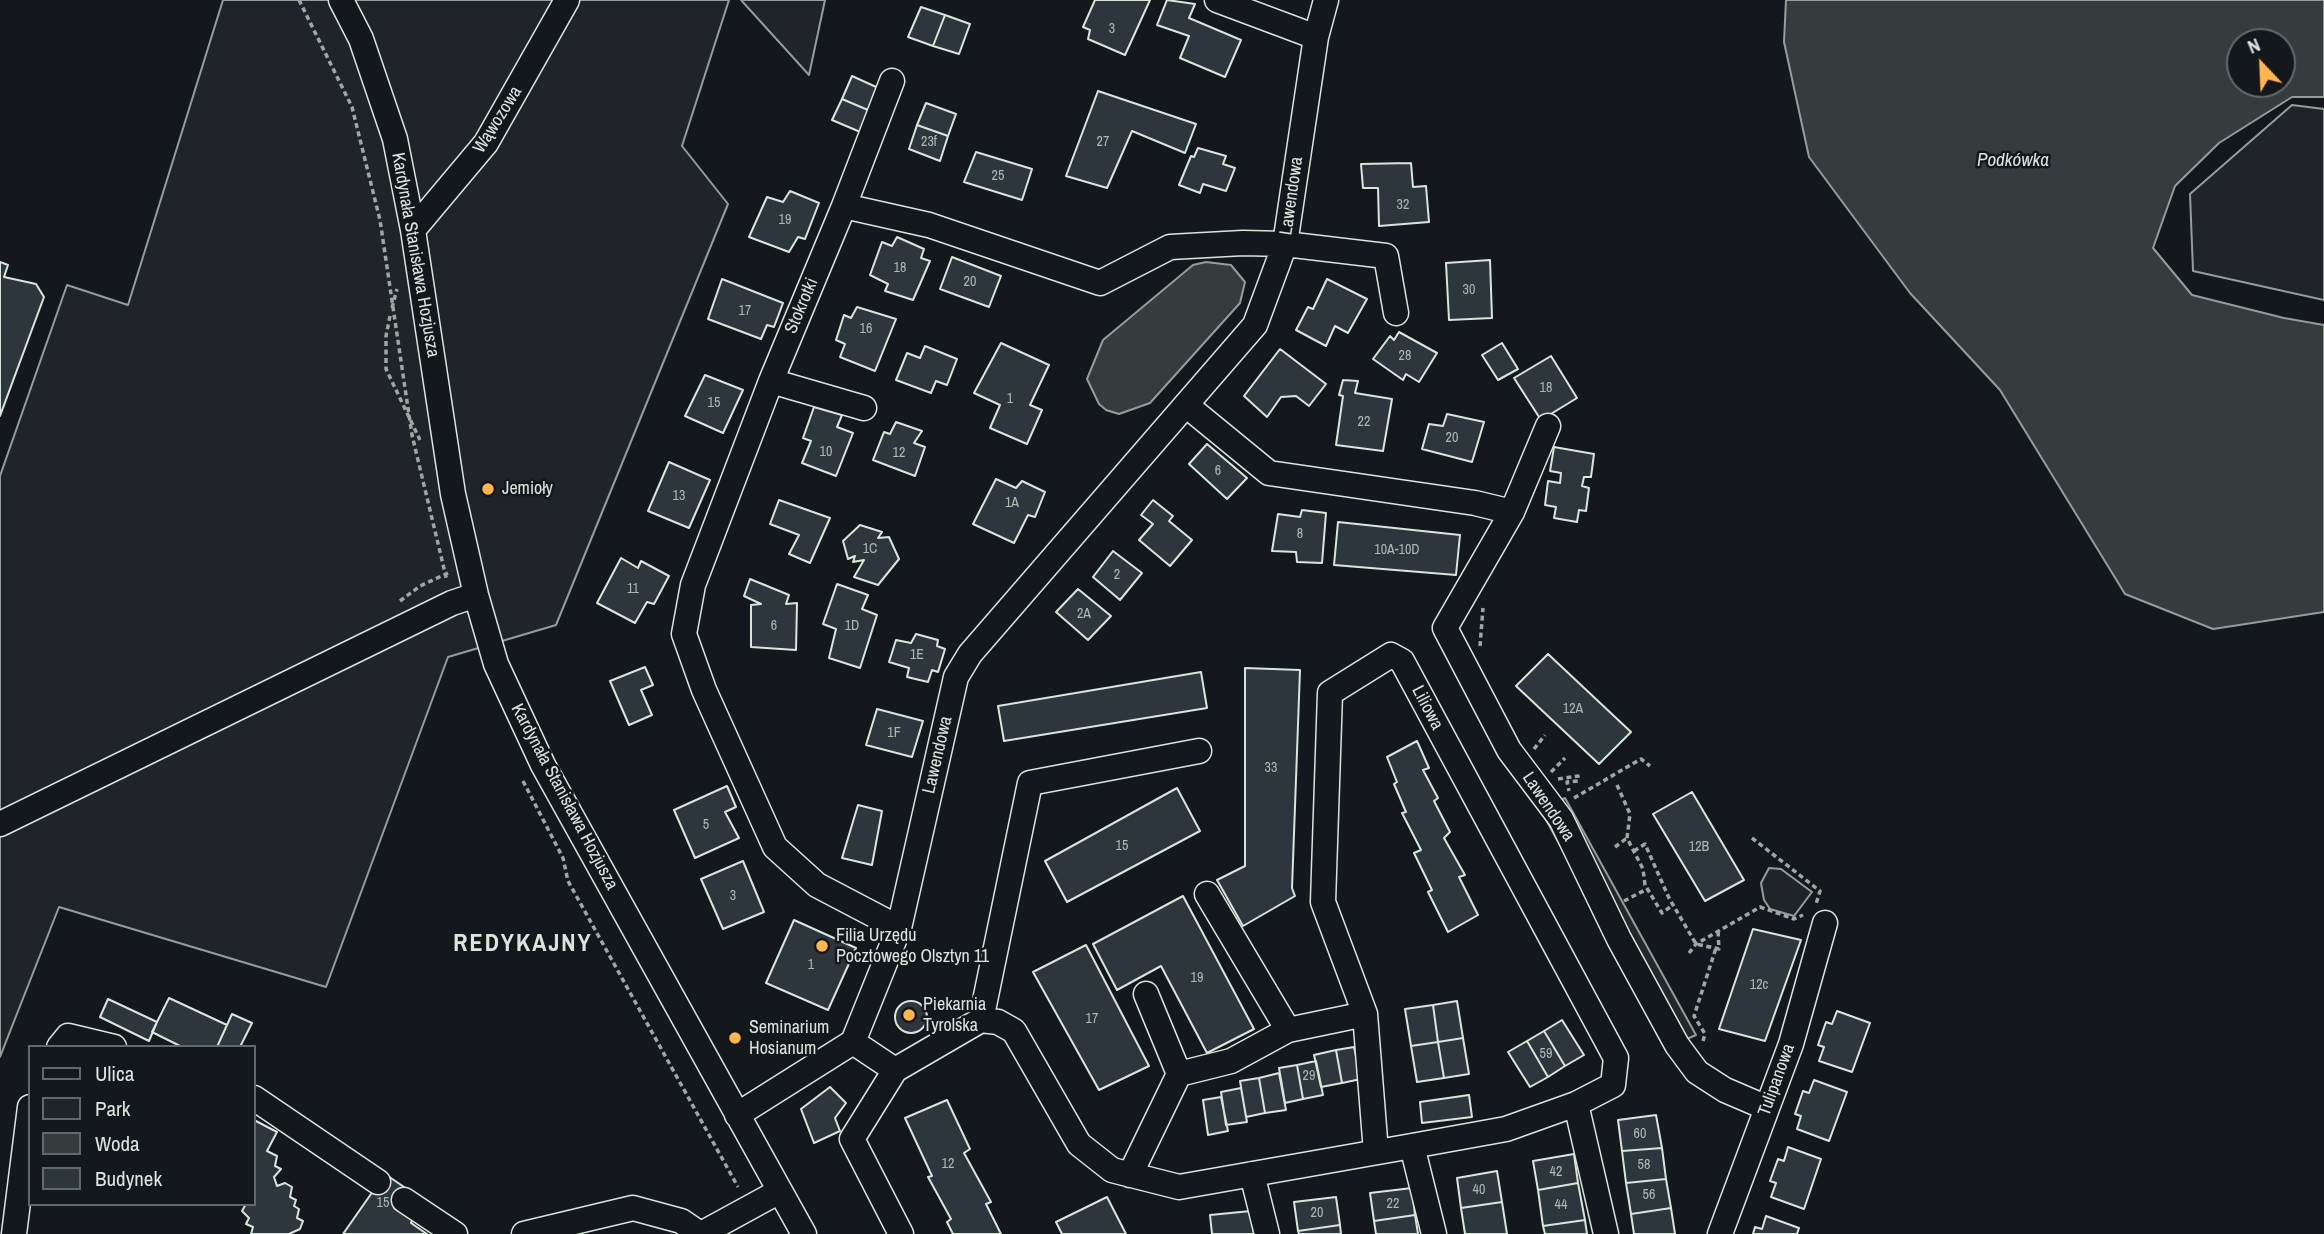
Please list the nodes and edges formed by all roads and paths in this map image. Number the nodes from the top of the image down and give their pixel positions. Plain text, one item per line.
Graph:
1 (341, 0) edge
2 (567, 0) edge
3 (1217, 0) edge
4 (1326, 0) edge
5 (1316, 37) junction
6 (892, 81) dead end
7 (844, 206) junction
8 (414, 230) junction
9 (1285, 244) junction
10 (1396, 313) dead end
11 (771, 381) junction
12 (1186, 405) junction
13 (864, 408) dead end
14 (1548, 426) dead end
15 (1512, 512) junction
16 (476, 595) junction
17 (1545, 735) dead end
18 (1199, 751) dead end
19 (1532, 751) dead end
20 (1565, 758) dead end
21 (1650, 766) dead end
22 (1617, 786) dead end
23 (0, 824) edge
24 (1627, 838) junction
25 (1752, 838) dead end
26 (1615, 847) dead end
27 (1634, 851) junction
28 (1647, 889) junction
29 (1207, 894) dead end
30 (1617, 905) dead end
31 (1673, 905) junction
32 (1815, 915) junction
33 (899, 928) junction
34 (1718, 931) junction
35 (1696, 944) junction
36 (1716, 948) junction
37 (1689, 953) dead end
38 (1146, 994) dead end
39 (1365, 1014) junction
40 (981, 1020) junction
41 (1289, 1030) junction
42 (853, 1042) junction
43 (1702, 1044) dead end
44 (61, 1045) edge
45 (106, 1045) edge
46 (895, 1070) junction
47 (1179, 1074) junction
48 (256, 1099) edge
49 (1576, 1104) junction
50 (1767, 1108) junction
51 (737, 1115) junction
52 (28, 1123) edge
53 (1412, 1146) junction
54 (1376, 1152) junction
55 (1252, 1174) junction
56 (1130, 1175) junction
57 (378, 1182) dead end
58 (778, 1192) junction
59 (404, 1200) dead end
60 (14, 1234) edge
61 (455, 1234) edge
62 (524, 1234) edge
63 (701, 1234) edge
64 (804, 1234) edge
65 (901, 1234) edge
66 (1267, 1234) edge
67 (1434, 1234) edge
68 (1606, 1234) edge
69 (1720, 1234) edge

1 - 8 street, Kardynała Stanisława Hozjusza
2 - 8 street, Wąwozowa
3 - 5 street
4 - 5 street, Lawendowa
5 - 9 street, Lawendowa
6 - 7 street, Stokrotki
7 - 9 street
7 - 11 street, Stokrotki
8 - 16 street, Kardynała Stanisława Hozjusza
9 - 10 street
9 - 12 street, Lawendowa
11 - 13 street
11 - 33 street, Stokrotki
12 - 15 street
12 - 33 street, Lawendowa
14 - 15 street, Lawendowa
15 - 50 street, Lawendowa
16 - 23 street
16 - 51 street, Kardynała Stanisława Hozjusza
17 - 19 path
18 - 40 street
20 - 21 path
22 - 24 path
24 - 26 path
24 - 27 path
25 - 32 path
27 - 28 path
27 - 31 path
28 - 30 path
28 - 31 path
29 - 41 street
31 - 35 path
32 - 34 path
32 - 50 street, Tulipanowa
33 - 42 street, Lawendowa
34 - 35 path
34 - 36 path
35 - 36 path
35 - 37 path
36 - 43 path
38 - 47 street
39 - 41 street
39 - 49 street, Liliowa
39 - 54 street, Liliowa
40 - 46 street
40 - 56 street, Liliowa
41 - 47 street
42 - 46 street
42 - 51 street
44 - 45 street
46 - 65 street
47 - 56 street
48 - 57 street
49 - 53 street, Liliowa
49 - 68 street
50 - 69 street, Tulipanowa
51 - 58 street, Kardynała Stanisława Hozjusza
52 - 60 street
53 - 54 street, Liliowa
53 - 67 street
54 - 55 street, Liliowa
55 - 56 street, Liliowa
55 - 66 street
58 - 63 street
58 - 64 street, Kardynała Stanisława Hozjusza
59 - 61 street
62 - 63 street

